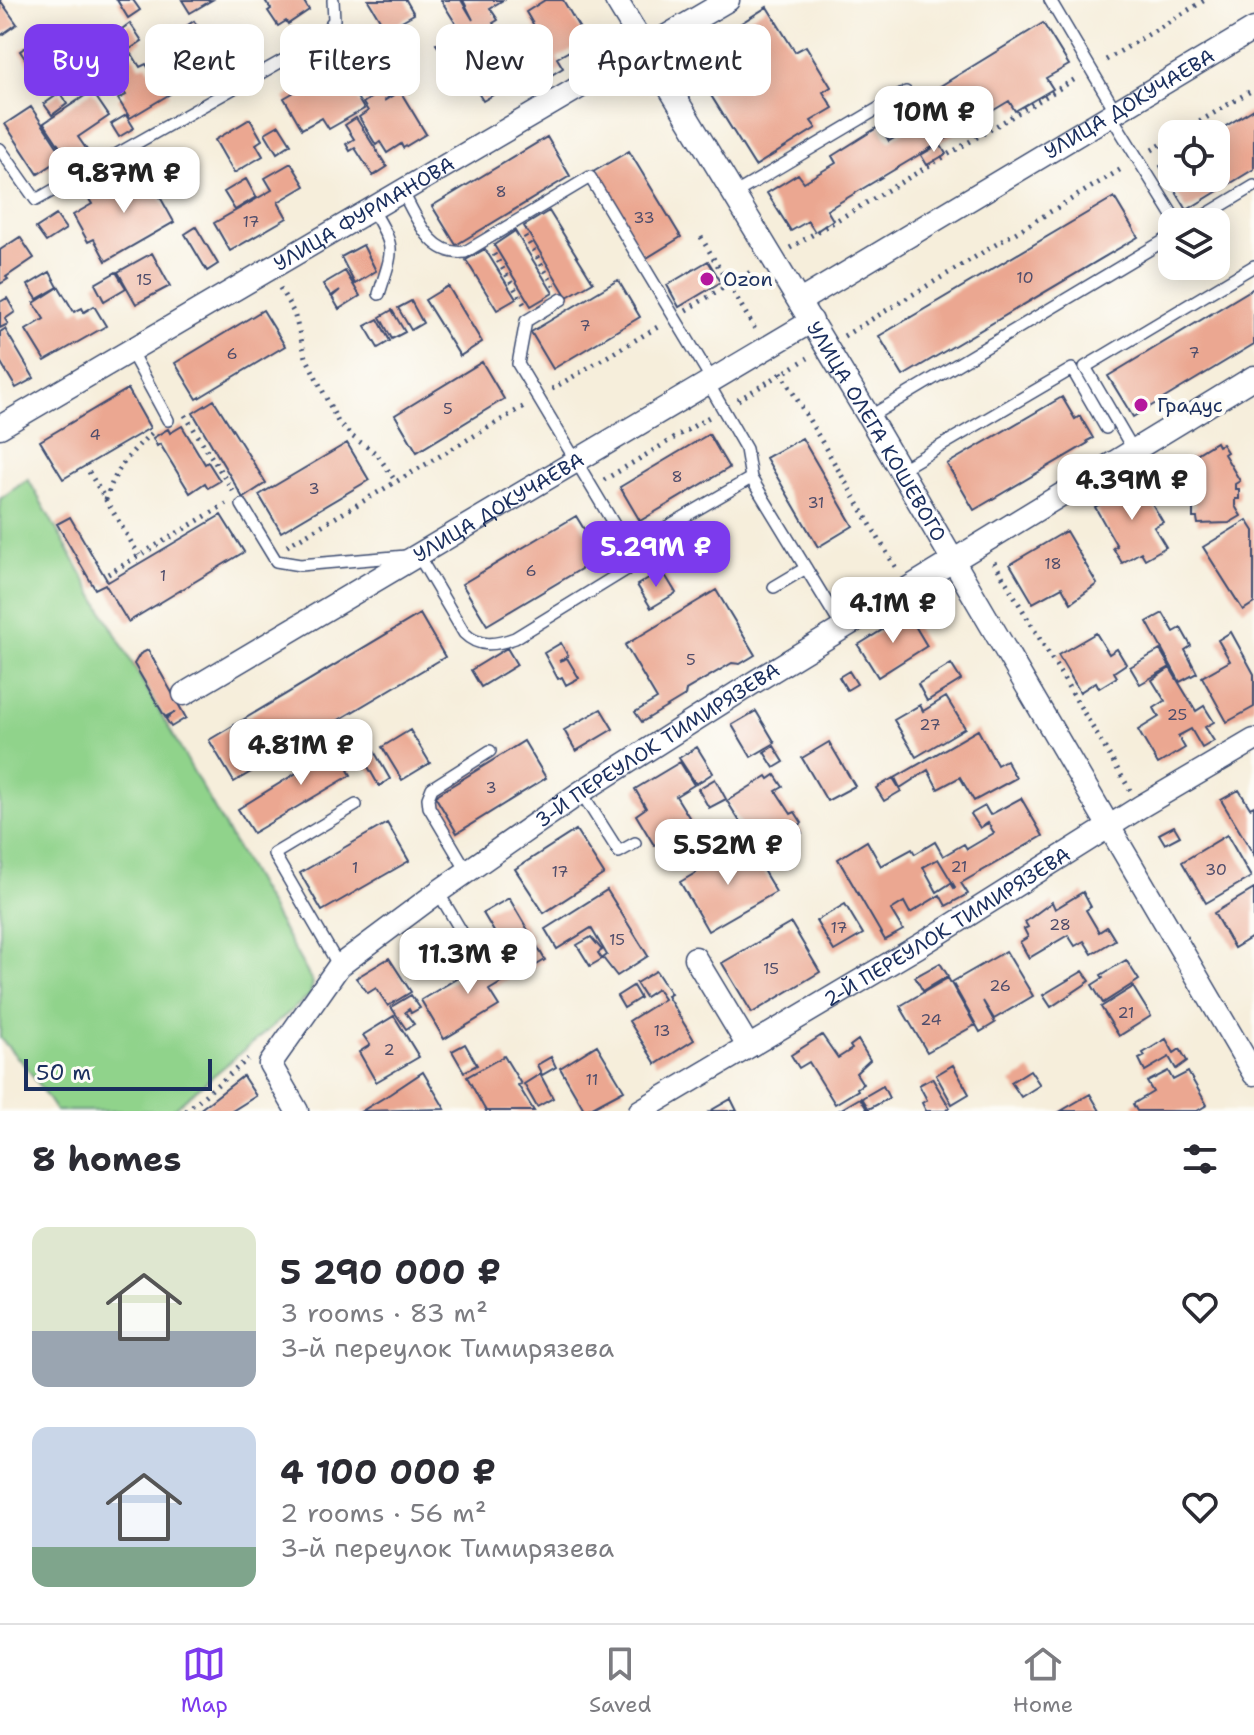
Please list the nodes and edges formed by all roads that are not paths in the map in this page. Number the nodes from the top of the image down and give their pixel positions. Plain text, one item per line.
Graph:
1 (333, 0) edge
2 (616, 0) edge
3 (728, 0) edge
4 (1050, 0) edge
5 (630, 24) edge
6 (688, 24) edge
7 (1254, 29) edge
8 (906, 92) dead end
9 (569, 94) edge
10 (673, 96) edge
11 (1113, 112) junction
12 (0, 149) edge
13 (1254, 186) edge
14 (402, 191) junction
15 (734, 194) junction
16 (1168, 208) edge
17 (1217, 208) edge
18 (372, 209) junction
19 (1158, 244) edge
20 (1254, 266) edge
21 (379, 294) dead end
22 (562, 299) road end
23 (800, 301) junction
24 (812, 321) junction
25 (129, 350) junction
26 (1254, 377) edge
27 (710, 382) junction
28 (869, 417) junction
29 (168, 420) road end
30 (0, 427) edge
31 (1106, 428) dead end
32 (1134, 451) junction
33 (577, 461) junction
34 (900, 470) junction
35 (751, 478) junction
36 (242, 505) dead end
37 (629, 549) junction
38 (418, 555) junction
39 (954, 562) junction
40 (806, 568) junction
41 (774, 587) dead end
42 (843, 629) junction
43 (184, 694) dead end
44 (1254, 740) edge
45 (490, 751) dead end
46 (581, 792) junction
47 (356, 805) dead end
48 (1107, 827) junction
49 (635, 843) dead end
50 (467, 871) junction
51 (438, 892) junction
52 (476, 956) dead end
53 (695, 958) dead end
54 (339, 966) junction
55 (748, 1046) junction
56 (1254, 1074) edge
57 (297, 1111) edge
58 (640, 1111) edge

1 - 12 lane
2 - 5 street, УЛИЦА ОЛЕГА КОШЕВОГО
3 - 6 street, УЛИЦА ФУРМАНОВА
4 - 11 lane
7 - 11 street, УЛИЦА ДОКУЧАЕВА
8 - 15 lane
9 - 14 street, УЛИЦА ФУРМАНОВА
10 - 15 street, УЛИЦА ОЛЕГА КОШЕВОГО
11 - 16 lane
11 - 23 street, УЛИЦА ДОКУЧАЕВА
13 - 17 lane
14 - 18 street, УЛИЦА ФУРМАНОВА
14 - 27 lane
15 - 23 street, УЛИЦА ОЛЕГА КОШЕВОГО
18 - 21 lane
18 - 25 street, УЛИЦА ФУРМАНОВА
19 - 28 lane
20 - 32 lane
22 - 33 lane
23 - 24 street, УЛИЦА ОЛЕГА КОШЕВОГО
24 - 27 street, УЛИЦА ДОКУЧАЕВА
24 - 28 street, УЛИЦА ОЛЕГА КОШЕВОГО
25 - 29 lane
25 - 30 street, УЛИЦА ФУРМАНОВА
26 - 32 street, 3-Й ПЕРЕУЛОК ТИМИРЯЗЕВА
27 - 33 street, УЛИЦА ДОКУЧАЕВА
27 - 35 lane
28 - 34 street, УЛИЦА ОЛЕГА КОШЕВОГО
31 - 34 lane
32 - 39 street, 3-Й ПЕРЕУЛОК ТИМИРЯЗЕВА
33 - 37 lane
33 - 38 street, УЛИЦА ДОКУЧАЕВА
34 - 39 street, УЛИЦА ОЛЕГА КОШЕВОГО
35 - 37 lane
35 - 40 lane
36 - 38 lane
37 - 38 lane
38 - 43 street, УЛИЦА ДОКУЧАЕВА
39 - 42 street, 3-Й ПЕРЕУЛОК ТИМИРЯЗЕВА
39 - 48 street, УЛИЦА ОЛЕГА КОШЕВОГО
40 - 41 lane
40 - 42 lane
42 - 46 street, 3-Й ПЕРЕУЛОК ТИМИРЯЗЕВА
44 - 48 street, 2-Й ПЕРЕУЛОК ТИМИРЯЗЕВА
45 - 50 lane
46 - 49 lane
46 - 50 street, 3-Й ПЕРЕУЛОК ТИМИРЯЗЕВА
47 - 54 lane
48 - 55 street, 2-Й ПЕРЕУЛОК ТИМИРЯЗЕВА
48 - 56 street, УЛИЦА ОЛЕГА КОШЕВОГО
50 - 51 street, 3-Й ПЕРЕУЛОК ТИМИРЯЗЕВА
51 - 52 lane
51 - 54 street, 3-Й ПЕРЕУЛОК ТИМИРЯЗЕВА
53 - 55 street
54 - 57 street, 3-Й ПЕРЕУЛОК ТИМИРЯЗЕВА
55 - 58 street, 2-Й ПЕРЕУЛОК ТИМИРЯЗЕВА

